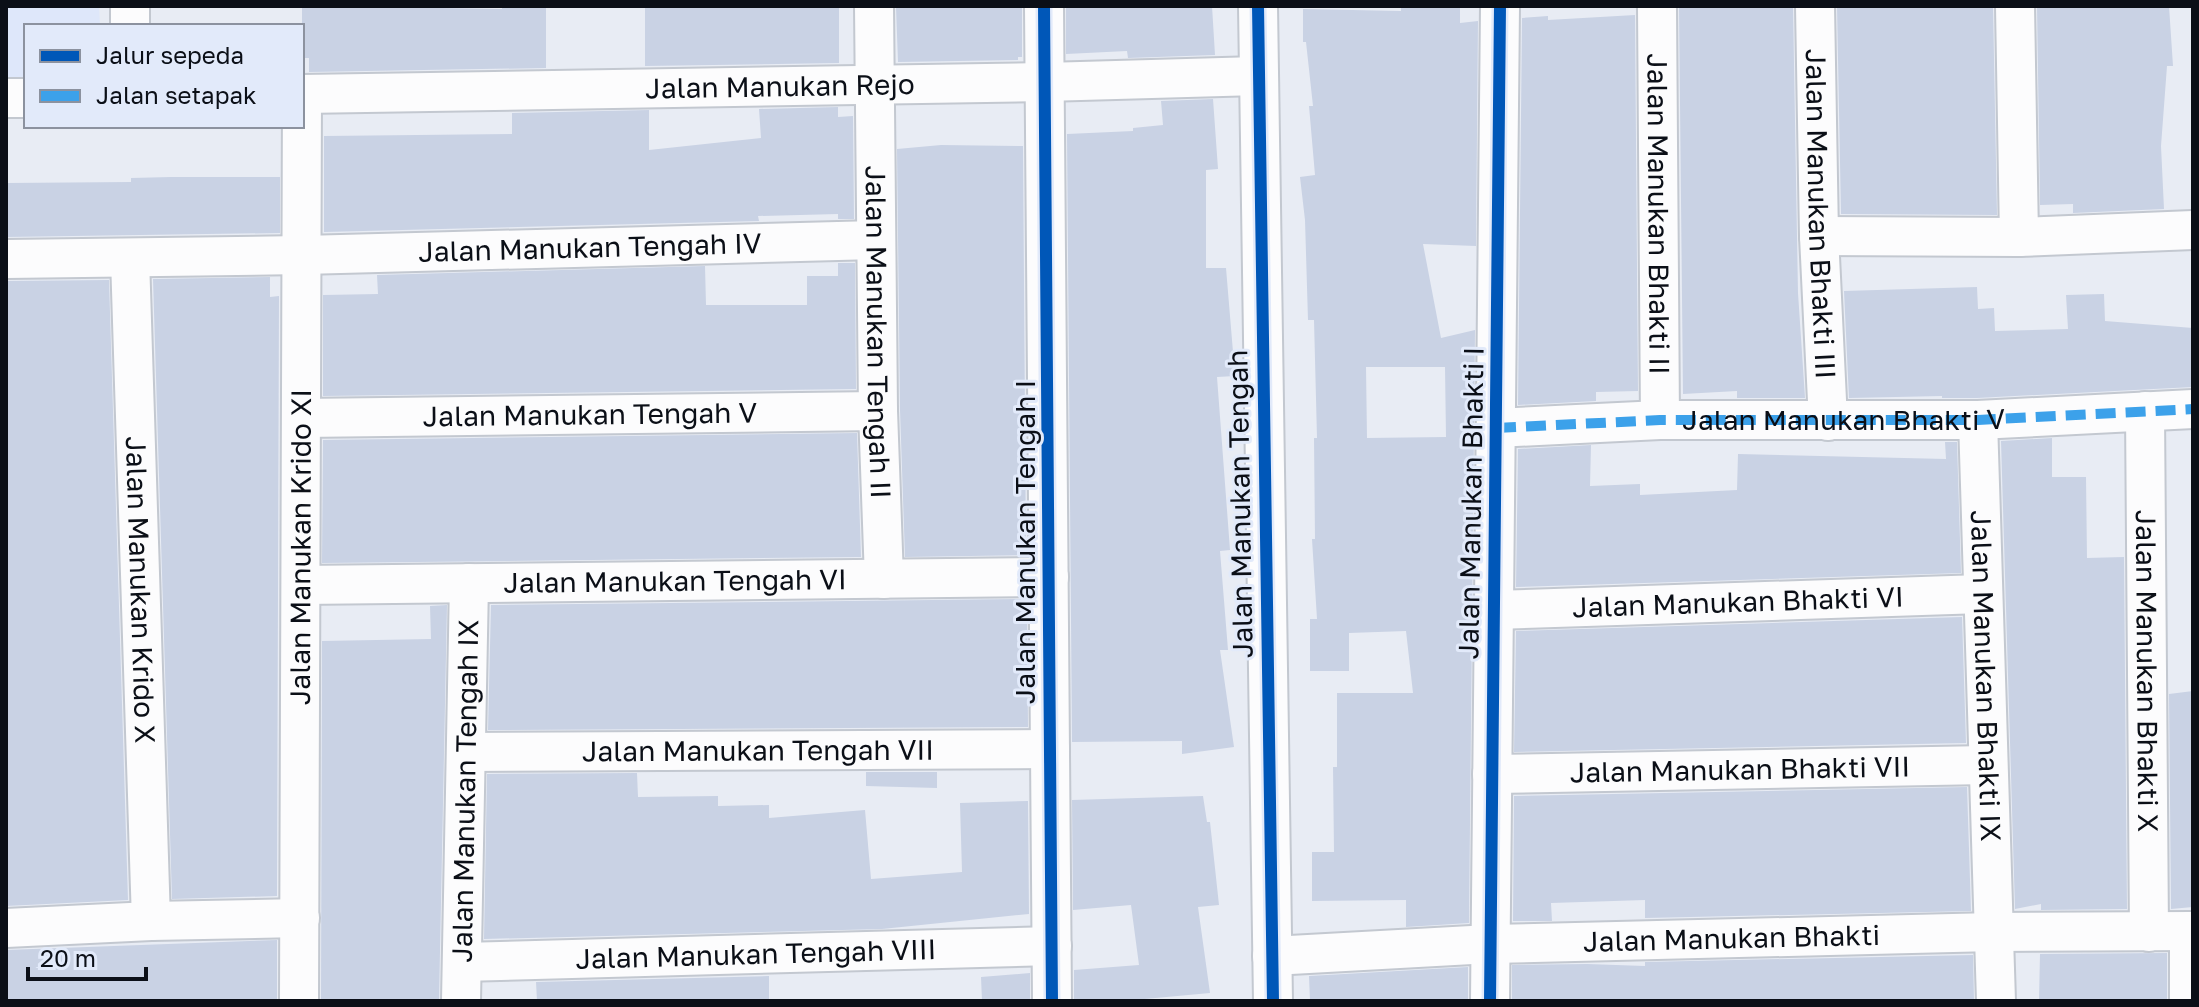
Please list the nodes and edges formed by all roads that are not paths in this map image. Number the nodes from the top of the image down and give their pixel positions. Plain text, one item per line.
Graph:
1 (874, 6) edge
2 (1044, 6) edge
3 (1258, 6) edge
4 (1500, 6) edge
5 (1657, 6) edge
6 (1815, 6) edge
7 (2015, 6) edge
8 (1258, 76) junction
9 (1045, 82) junction
10 (874, 85) junction
11 (304, 94) edge
12 (302, 128) edge
13 (2193, 230) edge
14 (1819, 236) junction
15 (2019, 237) junction
16 (876, 240) junction
17 (303, 255) junction
18 (130, 258) junction
19 (6, 259) edge
20 (2193, 409) edge
21 (878, 411) junction
22 (2145, 411) junction
23 (302, 418) junction
24 (1660, 420) junction
25 (1978, 420) junction
26 (1828, 421) junction
27 (1496, 428) junction
28 (1049, 577) junction
29 (884, 579) junction
30 (469, 583) junction
31 (301, 585) junction
32 (1982, 594) junction
33 (1494, 610) junction
34 (1050, 749) junction
35 (466, 752) junction
36 (1988, 765) junction
37 (1492, 774) junction
38 (300, 918) junction
39 (151, 921) junction
40 (6, 928) edge
41 (2191, 931) edge
42 (1994, 932) junction
43 (2149, 932) junction
44 (1490, 944) junction
45 (1052, 946) junction
46 (1272, 956) junction
47 (462, 962) junction
48 (299, 1001) edge
49 (461, 1001) edge
50 (1052, 1001) edge
51 (1273, 1001) edge
52 (1490, 1001) edge
53 (1996, 1001) edge
54 (2189, 1001) edge

1 - 10 street, Jalan Manukan Tengah II
2 - 9 street, Jalan Manukan Tengah I
3 - 8 street, Jalan Manukan Tengah
4 - 27 street, Jalan Manukan Bhakti I
5 - 24 street, Jalan Manukan Bhakti II
6 - 14 street, Jalan Manukan Bhakti III
7 - 15 street
8 - 9 street, Jalan Manukan Rejo
8 - 46 street, Jalan Manukan Tengah
9 - 10 street, Jalan Manukan Rejo
9 - 28 street, Jalan Manukan Tengah I
10 - 11 street, Jalan Manukan Rejo
10 - 16 street, Jalan Manukan Tengah II
12 - 17 street, Jalan Manukan Krido XI
13 - 15 street
14 - 15 street
14 - 26 street, Jalan Manukan Bhakti III
16 - 17 street, Jalan Manukan Tengah IV
16 - 21 street, Jalan Manukan Tengah II
17 - 18 street, Jalan Manukan Tengah IV
17 - 23 street, Jalan Manukan Krido XI
18 - 19 street, Jalan Manukan Tengah IV
18 - 39 street, Jalan Manukan Krido X
20 - 22 street, Jalan Manukan Bhakti V
21 - 23 street, Jalan Manukan Tengah V
21 - 29 street, Jalan Manukan Tengah II
22 - 25 street, Jalan Manukan Bhakti V
22 - 43 street, Jalan Manukan Bhakti X
23 - 31 street, Jalan Manukan Krido XI
24 - 26 street, Jalan Manukan Bhakti V
24 - 27 street, Jalan Manukan Bhakti V
25 - 26 street, Jalan Manukan Bhakti V
25 - 32 street, Jalan Manukan Bhakti IX
27 - 33 street, Jalan Manukan Bhakti I
28 - 29 street, Jalan Manukan Tengah VI
28 - 34 street, Jalan Manukan Tengah I
29 - 30 street, Jalan Manukan Tengah VI
30 - 31 street, Jalan Manukan Tengah VI
30 - 35 street, Jalan Manukan Tengah IX
31 - 38 street, Jalan Manukan Krido XI
32 - 33 street, Jalan Manukan Bhakti VI
32 - 36 street, Jalan Manukan Bhakti IX
33 - 37 street, Jalan Manukan Bhakti I
34 - 35 street, Jalan Manukan Tengah VII
34 - 45 street, Jalan Manukan Tengah I
35 - 47 street, Jalan Manukan Tengah IX
36 - 37 street, Jalan Manukan Bhakti VII
36 - 42 street, Jalan Manukan Bhakti IX
37 - 44 street, Jalan Manukan Bhakti I
38 - 39 street
38 - 48 street, Jalan Manukan Krido XI
39 - 40 street
41 - 43 street, Jalan Manukan Bhakti
41 - 54 street
42 - 43 street, Jalan Manukan Bhakti
42 - 44 street, Jalan Manukan Bhakti
42 - 53 street, Jalan Manukan Bhakti IX
44 - 46 street, Jalan Manukan Bhakti
44 - 52 street, Jalan Manukan Bhakti I
45 - 47 street, Jalan Manukan Tengah VIII
45 - 50 street, Jalan Manukan Tengah I
46 - 51 street, Jalan Manukan Tengah
47 - 49 street, Jalan Manukan Tengah IX

